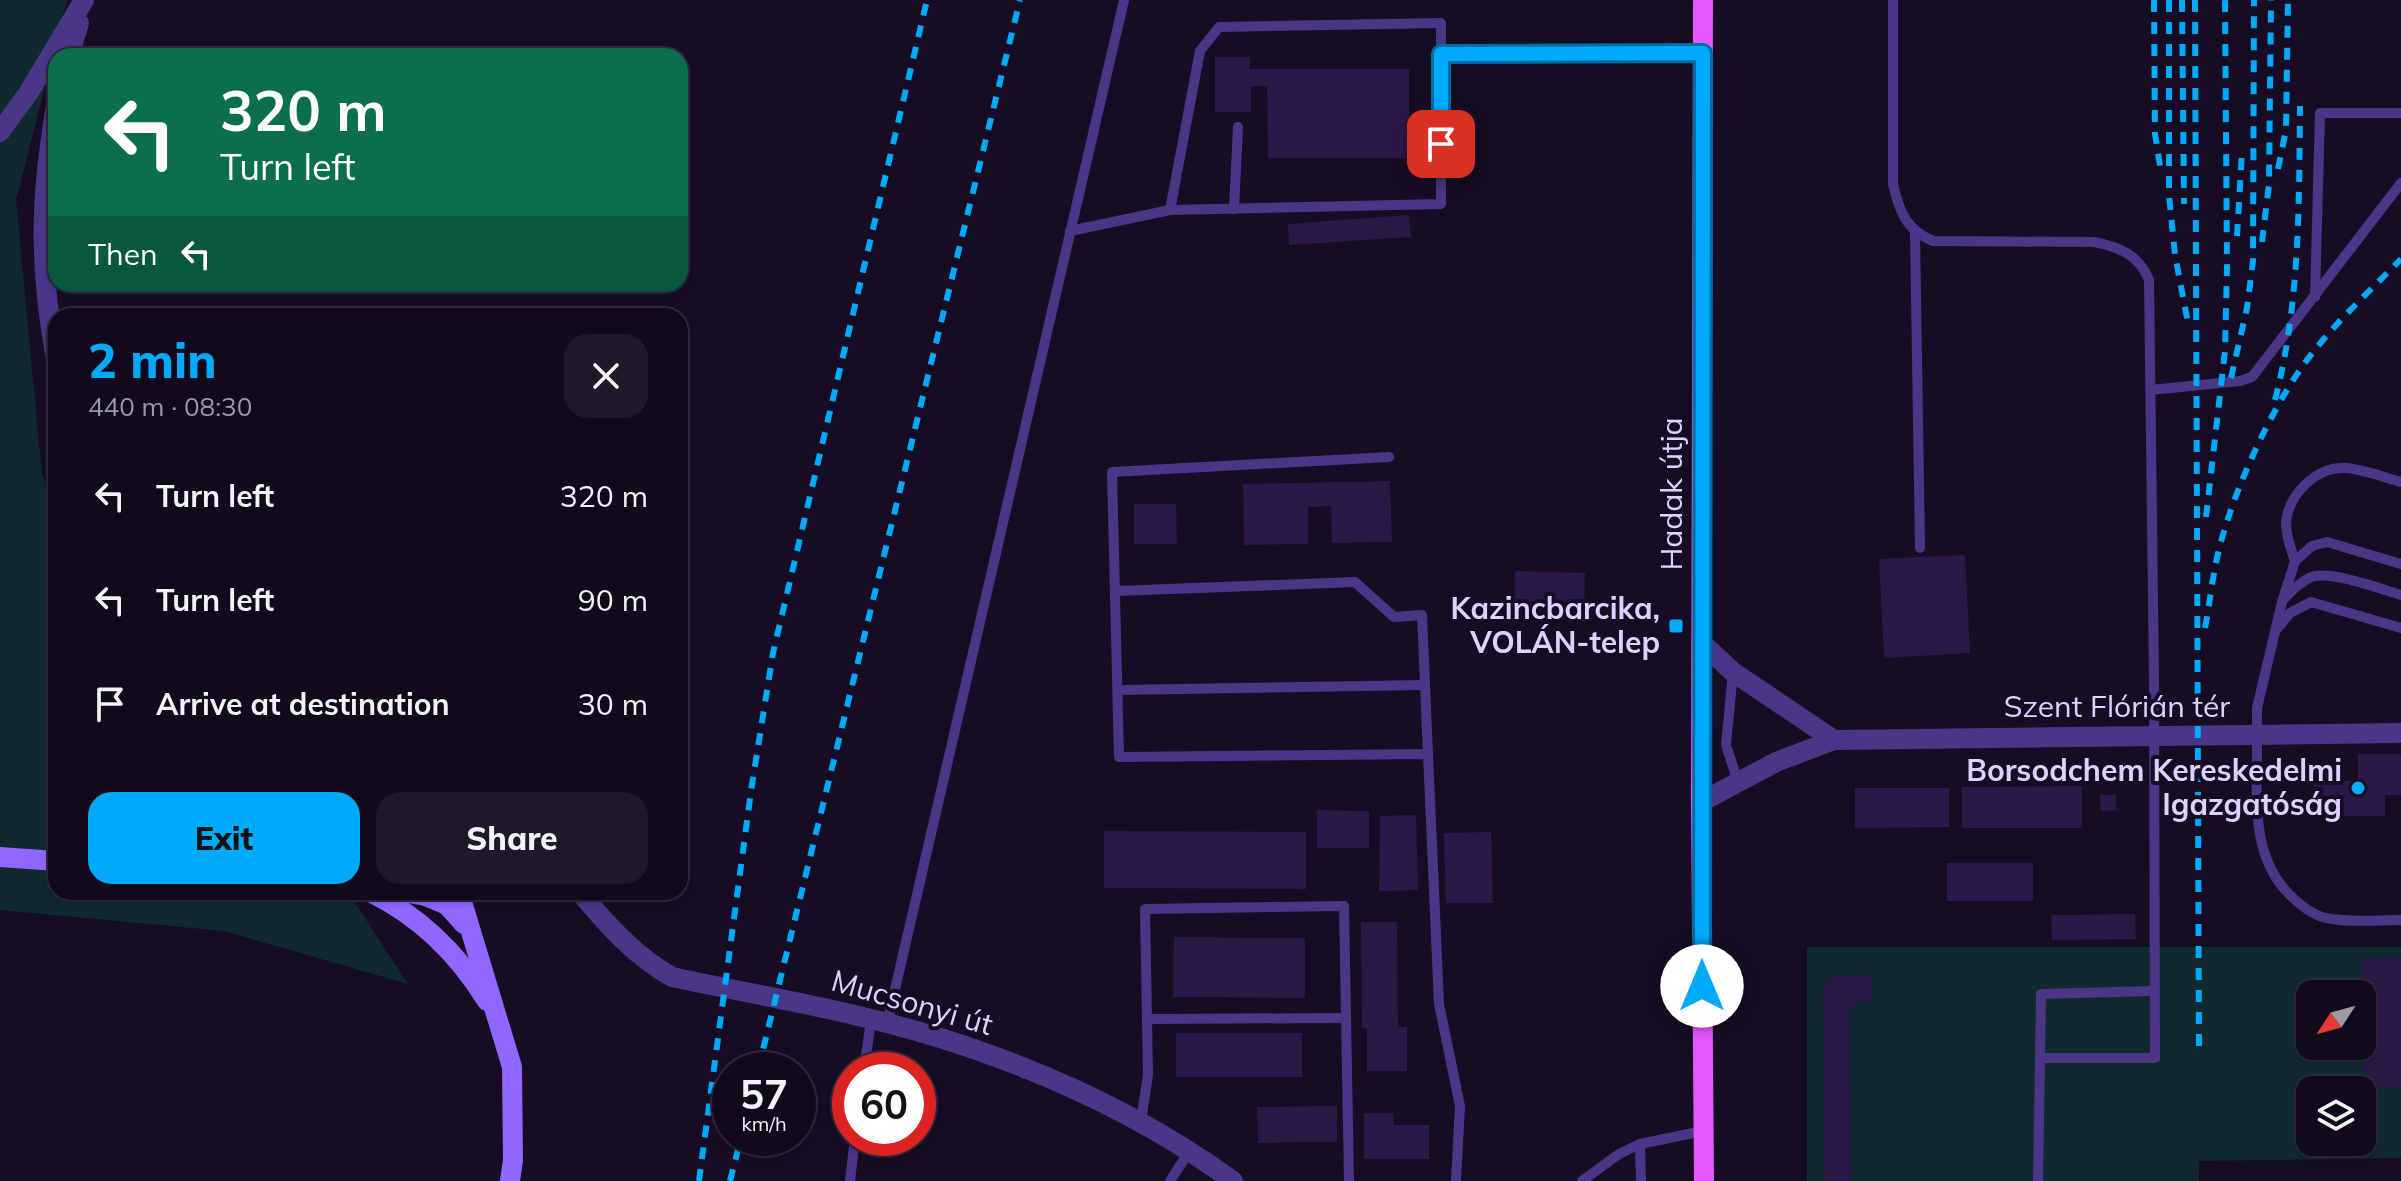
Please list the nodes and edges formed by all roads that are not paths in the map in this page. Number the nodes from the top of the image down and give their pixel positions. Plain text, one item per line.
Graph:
1 (85, 0) edge
2 (1124, 0) edge
3 (1703, 0) edge
4 (1893, 0) edge
5 (56, 48) edge
6 (71, 48) edge
7 (1703, 53) junction
8 (1441, 54) junction
9 (48, 61) edge
10 (2401, 113) edge
11 (1238, 127) dead end
12 (0, 132) edge
13 (48, 158) edge
14 (2401, 183) edge
15 (1234, 209) junction
16 (1170, 210) junction
17 (1070, 231) junction
18 (1915, 232) junction
19 (2315, 297) junction
20 (48, 308) edge
21 (2151, 390) junction
22 (1389, 457) dead end
23 (2401, 482) edge
24 (1920, 548) dead end
25 (2295, 561) junction
26 (2401, 564) edge
27 (1116, 591) junction
28 (2401, 595) edge
29 (2282, 602) junction
30 (2401, 628) edge
31 (2274, 633) junction
32 (1702, 643) junction
33 (1733, 672) junction
34 (1424, 685) junction
35 (1118, 690) junction
36 (2401, 733) edge
37 (2257, 736) junction
38 (2154, 737) junction
39 (1834, 740) junction
40 (1428, 754) junction
41 (1738, 782) junction
42 (1701, 802) junction
43 (0, 857) edge
44 (48, 860) edge
45 (384, 900) edge
46 (441, 900) edge
47 (461, 900) edge
48 (587, 900) edge
49 (2401, 920) edge
50 (469, 931) junction
51 (2154, 991) junction
52 (1346, 1018) junction
53 (1147, 1019) junction
54 (499, 1021) junction
55 (879, 1022) junction
56 (870, 1052) edge
57 (2040, 1058) junction
58 (1141, 1121) junction
59 (1703, 1131) junction
60 (1640, 1144) junction
61 (1190, 1150) junction
62 (853, 1156) edge
63 (510, 1181) edge
64 (850, 1181) edge
65 (1170, 1181) edge
66 (1233, 1181) edge
67 (1349, 1181) edge
68 (1456, 1181) edge
69 (1582, 1181) edge
70 (1641, 1181) edge
71 (1704, 1181) edge
72 (2038, 1181) edge

1 - 5 street
1 - 6 street
2 - 17 lane
3 - 7 main road, Hadak útja
4 - 18 lane
7 - 8 lane
7 - 32 main road, Hadak útja
8 - 15 lane
8 - 16 lane
9 - 12 street
10 - 19 lane
11 - 15 lane
13 - 20 street
14 - 19 lane
15 - 16 lane
16 - 17 lane
17 - 55 lane
18 - 21 lane
18 - 24 lane
19 - 21 lane
21 - 38 lane
22 - 27 lane
23 - 25 lane
25 - 26 lane
25 - 29 lane
27 - 34 lane
27 - 35 lane
28 - 29 lane
29 - 31 lane
30 - 31 lane
31 - 37 lane
32 - 33 street
32 - 42 main road, Hadak útja
33 - 39 street
33 - 41 lane
34 - 35 lane
34 - 40 lane
35 - 40 lane
36 - 37 street, Szent Flórián tér
37 - 38 street, Szent Flórián tér
37 - 49 lane
38 - 39 street, Szent Flórián tér
38 - 51 lane
39 - 41 street, Szent Flórián tér
40 - 68 lane
41 - 42 street, Szent Flórián tér
42 - 59 main road, Hadak útja
43 - 44 main road
45 - 54 main road
46 - 50 main road
47 - 50 main road
48 - 55 street, Mucsonyi út
50 - 54 main road
51 - 57 lane
51 - 57 lane
52 - 53 lane
52 - 53 lane
52 - 67 lane
53 - 58 lane
54 - 63 main road
55 - 56 lane
55 - 58 street, Mucsonyi út
57 - 72 lane
58 - 61 street, Mucsonyi út
59 - 60 lane
59 - 71 main road, Hadak útja
60 - 69 lane
60 - 70 lane
61 - 65 lane
61 - 66 street, Mucsonyi út
62 - 64 lane

